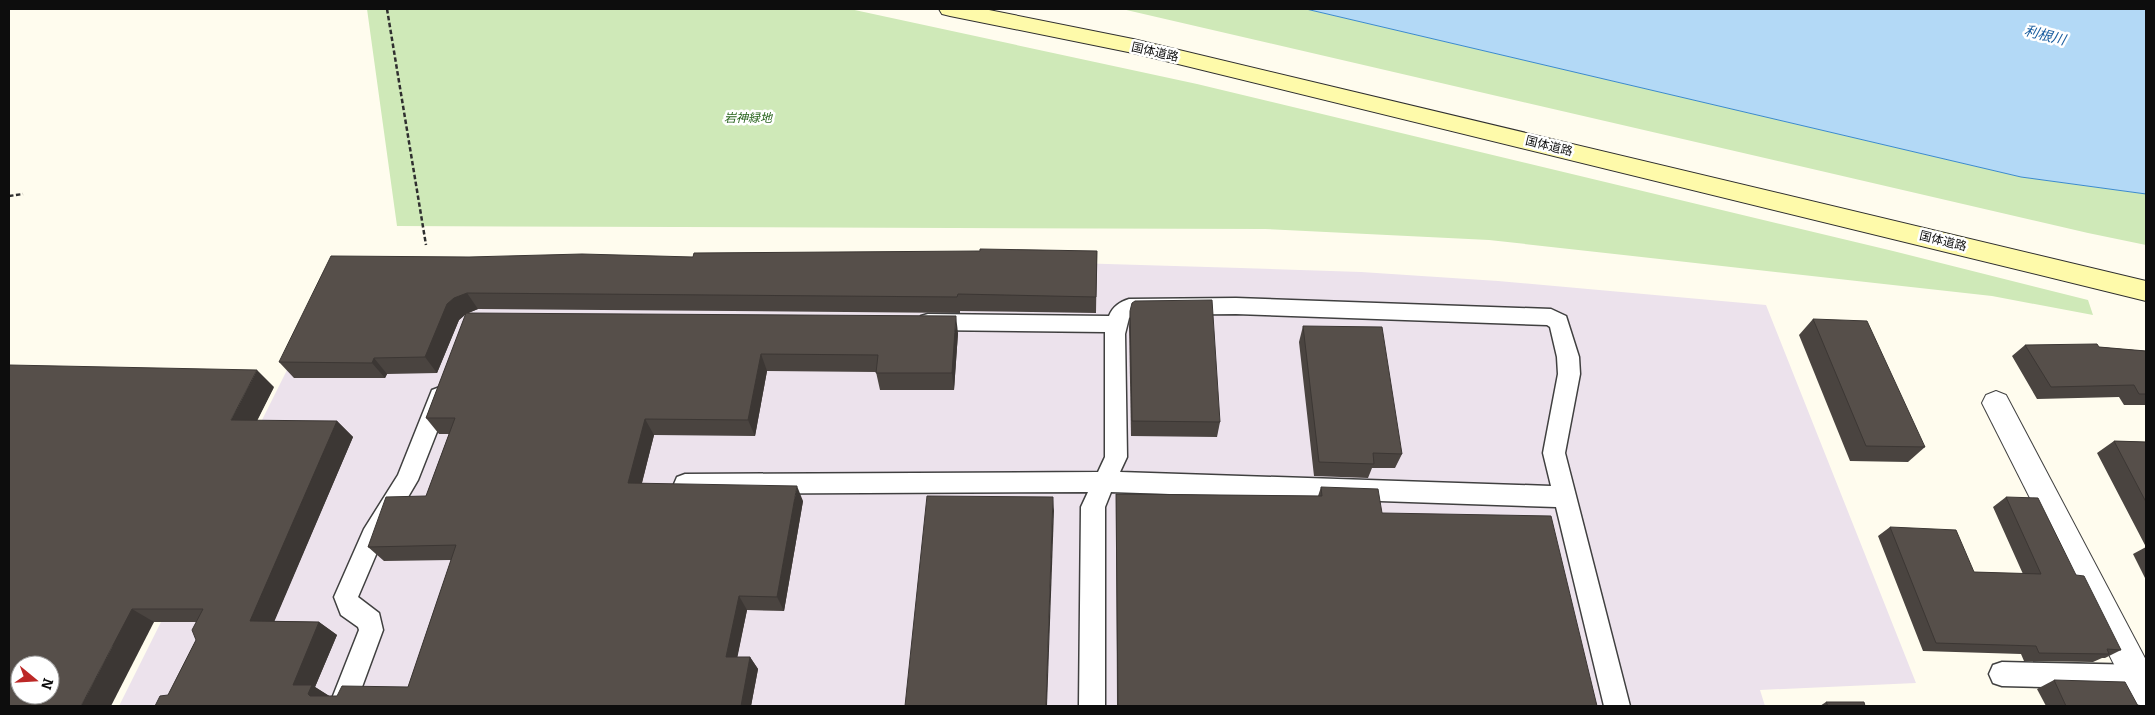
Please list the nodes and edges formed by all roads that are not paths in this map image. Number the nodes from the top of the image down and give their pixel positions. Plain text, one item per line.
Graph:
1 (950, 9) edge
2 (2146, 290) edge
3 (908, 322) edge
4 (1118, 324) junction
5 (447, 379) edge
6 (1996, 403) dead end
7 (1105, 482) junction
8 (685, 484) edge
9 (1566, 497) junction
10 (2002, 674) dead end
11 (2144, 683) edge
12 (342, 706) edge
13 (1092, 706) edge
14 (1617, 706) edge

1 - 2 street, 国体道路
3 - 4 lane
4 - 7 lane
4 - 9 lane
5 - 12 lane
6 - 11 street
7 - 8 lane
7 - 9 lane
7 - 13 lane
9 - 14 lane
10 - 11 lane

